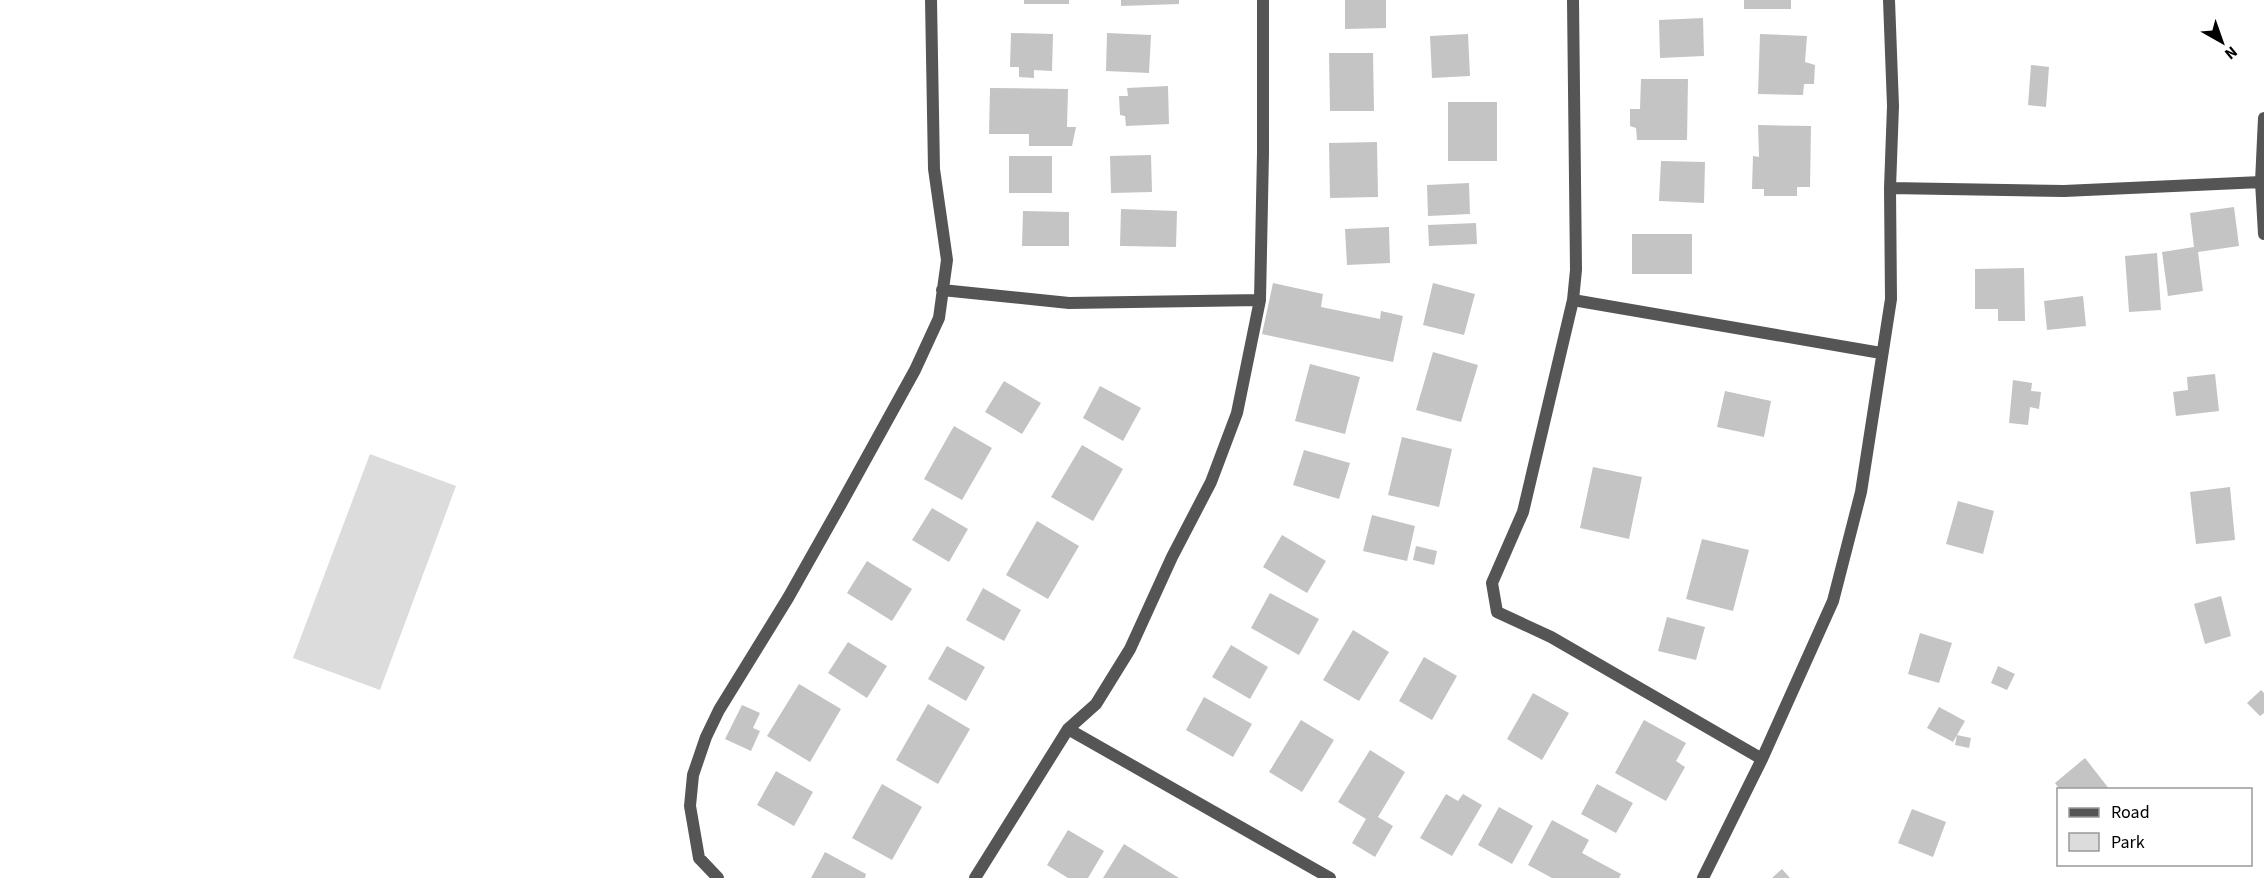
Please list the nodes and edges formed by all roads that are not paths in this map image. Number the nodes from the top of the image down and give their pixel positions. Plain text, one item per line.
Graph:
1 (931, 0) edge
2 (1263, 0) edge
3 (1573, 0) edge
4 (1889, 0) edge
5 (2264, 118) edge
6 (2260, 182) junction
7 (1890, 188) junction
8 (2264, 234) edge
9 (942, 290) junction
10 (1260, 300) junction
11 (1573, 300) junction
12 (1881, 353) junction
13 (1068, 729) junction
14 (1762, 759) junction
15 (718, 878) edge
16 (975, 878) edge
17 (1330, 878) edge
18 (1703, 878) edge

1 - 9 street
2 - 10 street
3 - 11 street
4 - 7 street
5 - 6 street
6 - 7 street
6 - 8 street
7 - 12 street
9 - 10 street
9 - 15 street
10 - 13 street
11 - 12 street
11 - 14 street
12 - 14 street
13 - 16 street
13 - 17 street
14 - 18 street

